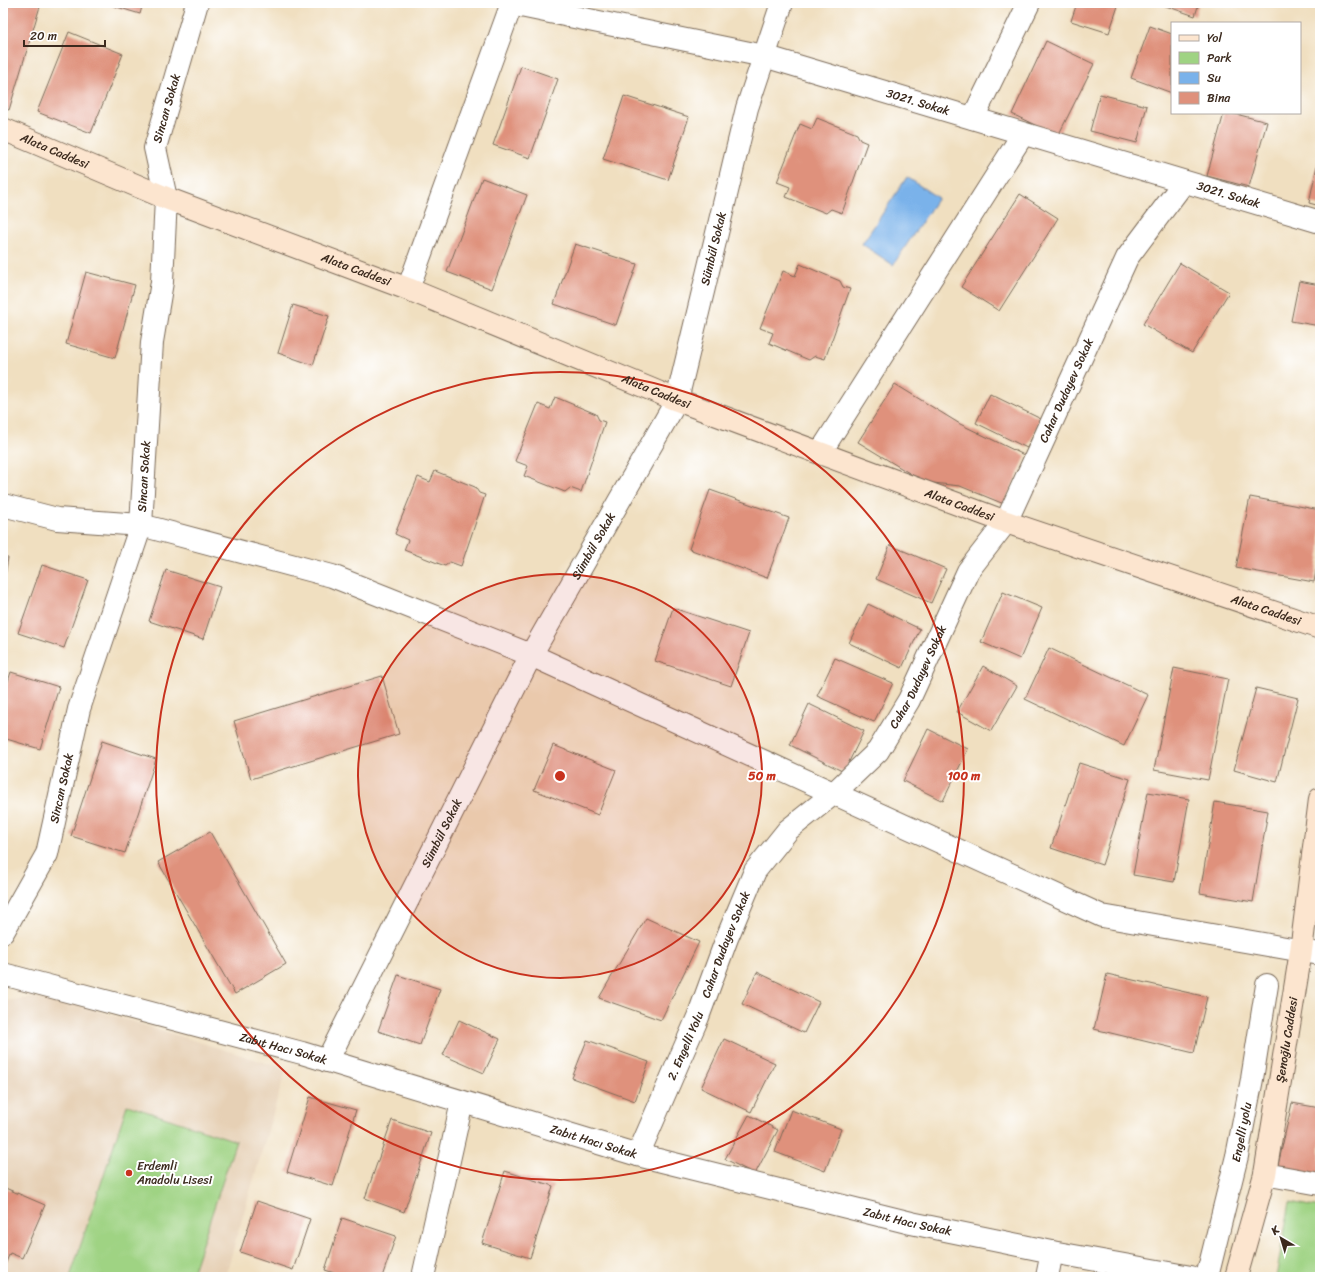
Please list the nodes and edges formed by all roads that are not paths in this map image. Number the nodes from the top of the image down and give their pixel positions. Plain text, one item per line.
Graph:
1 (197, 3) edge
2 (512, 3) edge
3 (782, 3) edge
4 (1029, 3) edge
5 (764, 56) junction
6 (973, 118) junction
7 (3, 129) edge
8 (1023, 134) junction
9 (1184, 182) junction
10 (166, 198) junction
11 (1320, 222) edge
12 (408, 289) junction
13 (677, 400) junction
14 (820, 453) junction
15 (3, 505) edge
16 (1006, 522) junction
17 (141, 525) junction
18 (1320, 628) edge
19 (531, 655) junction
20 (833, 794) junction
21 (1320, 799) edge
22 (755, 871) joint
23 (3, 932) edge
24 (1310, 953) edge
25 (3, 974) edge
26 (1267, 986) dead end
27 (326, 1061) junction
28 (462, 1102) junction
29 (638, 1156) junction
30 (1265, 1174) junction
31 (1320, 1184) edge
32 (1052, 1252) junction
33 (423, 1277) edge
34 (1047, 1277) edge
35 (1191, 1277) edge
36 (1207, 1277) edge
37 (1236, 1277) edge

1 - 10 street, Sincan Sokak
2 - 5 street, 3021. Sokak
2 - 12 street
3 - 5 street, Sümbül Sokak
4 - 6 street
5 - 6 street, 3021. Sokak
5 - 13 street, Sümbül Sokak
6 - 8 street, 3021. Sokak
7 - 10 street, Alata Caddesi
8 - 9 street, 3021. Sokak
8 - 14 street
9 - 11 street, 3021. Sokak
9 - 16 street, Cahar Dudayev Sokak
10 - 12 street, Alata Caddesi
10 - 17 street, Sincan Sokak
12 - 13 street, Alata Caddesi
13 - 14 street, Alata Caddesi
13 - 19 street, Sümbül Sokak
14 - 16 street, Alata Caddesi
15 - 17 street
16 - 18 street, Alata Caddesi
16 - 20 street, Cahar Dudayev Sokak
17 - 19 street
17 - 23 street, Sincan Sokak
19 - 20 street
19 - 27 street, Sümbül Sokak
20 - 22 street, Cahar Dudayev Sokak
20 - 24 street
21 - 24 street, Şenoğlu Caddesi
22 - 29 street, 2. Engelli Yolu
24 - 30 street, Şenoğlu Caddesi
25 - 27 street, Zabıt Hacı Sokak
26 - 36 street, Engelli yolu
27 - 28 street, Zabıt Hacı Sokak
28 - 29 street, Zabıt Hacı Sokak
28 - 33 street
29 - 32 street, Zabıt Hacı Sokak
30 - 31 street
30 - 37 street, Şenoğlu Caddesi
32 - 34 street
32 - 35 street, Zabıt Hacı Sokak

